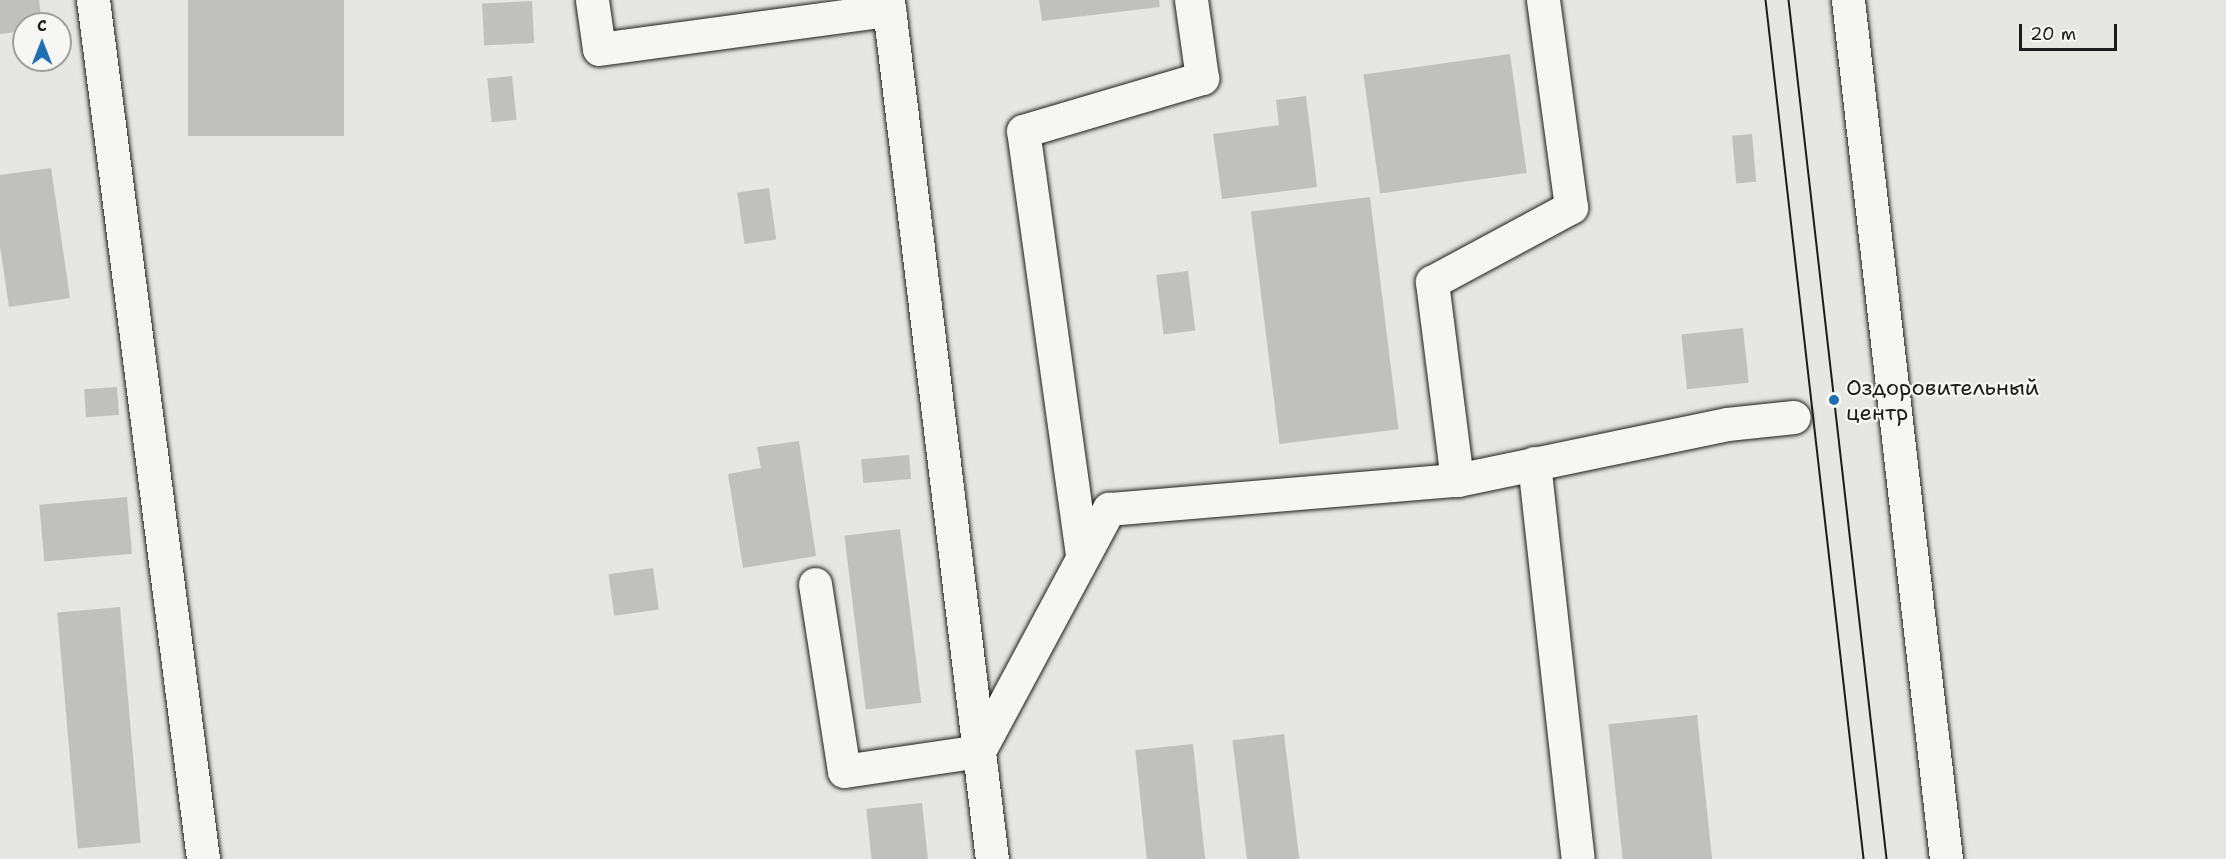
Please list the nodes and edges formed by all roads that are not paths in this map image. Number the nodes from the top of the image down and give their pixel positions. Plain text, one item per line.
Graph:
1 (93, 0) edge
2 (592, 0) edge
3 (1191, 0) edge
4 (1544, 0) edge
5 (1848, 0) edge
6 (889, 5) edge
7 (1794, 417) dead end
8 (1534, 464) junction
9 (1457, 480) junction
10 (1082, 555) junction
11 (814, 584) dead end
12 (979, 751) junction
13 (203, 859) edge
14 (992, 859) edge
15 (1578, 859) edge
16 (1947, 859) edge

1 - 13 lane
2 - 6 lane
3 - 10 lane
4 - 9 lane
5 - 16 lane
6 - 12 lane
7 - 8 lane
8 - 9 lane
8 - 15 lane
9 - 10 lane
10 - 12 lane
11 - 12 lane
12 - 14 lane

